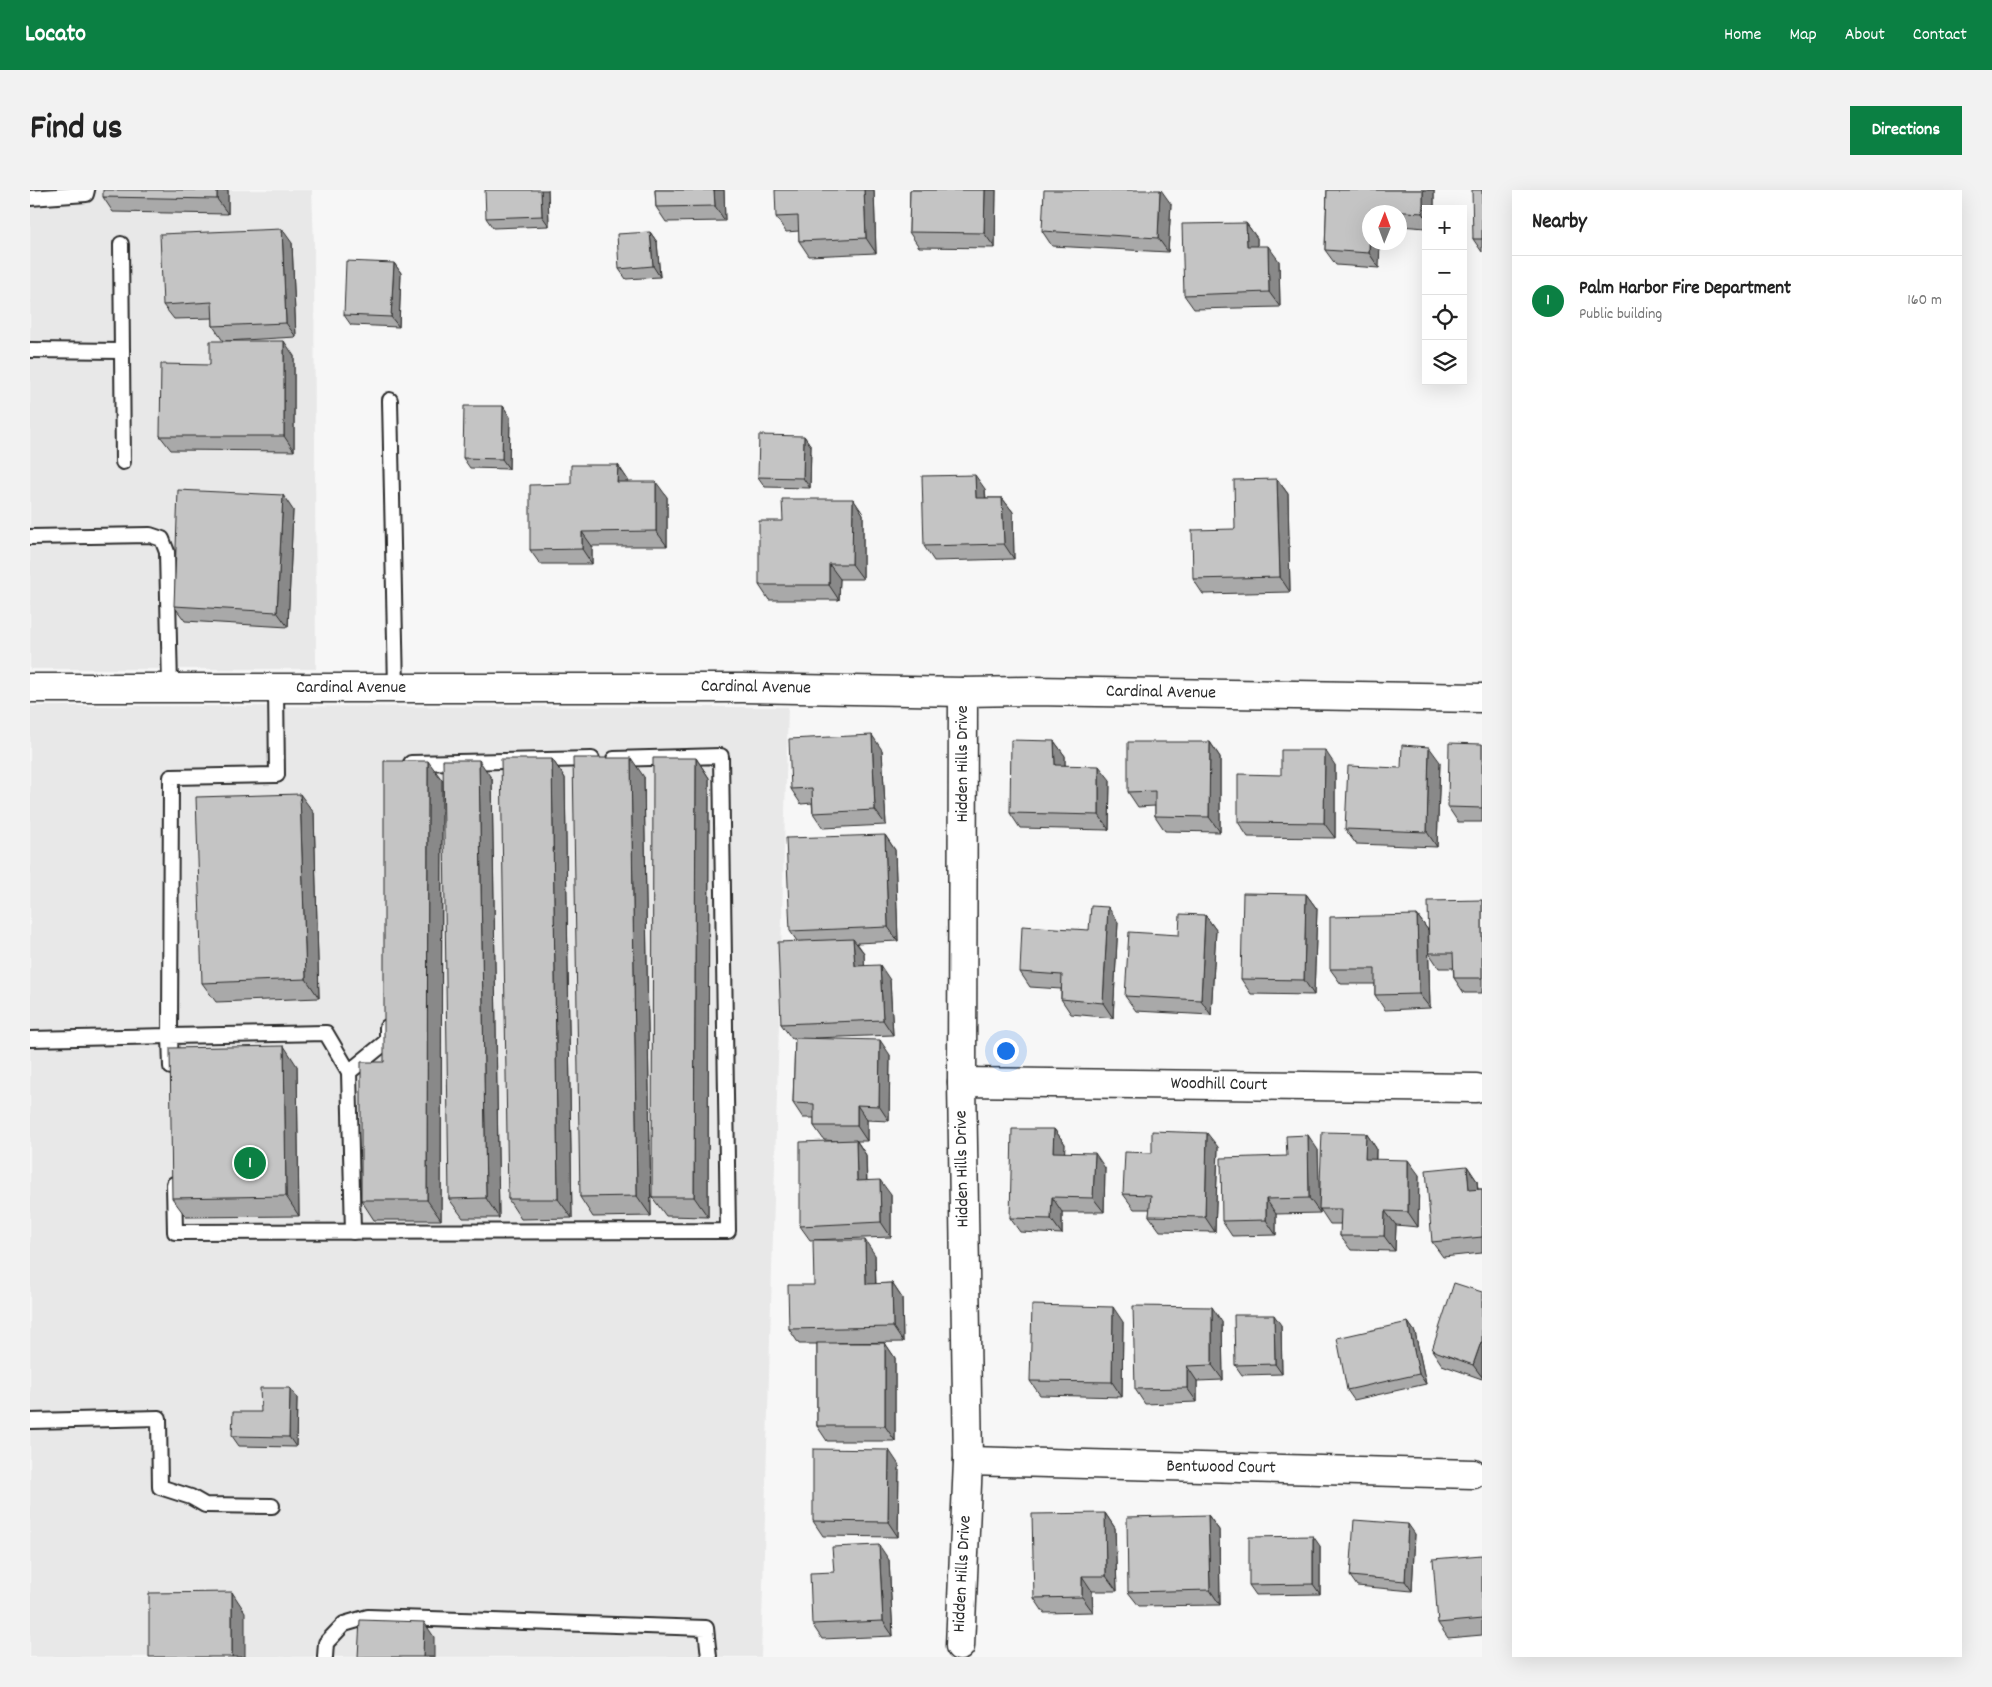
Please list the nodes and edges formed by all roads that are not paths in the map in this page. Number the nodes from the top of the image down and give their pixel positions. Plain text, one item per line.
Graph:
1 (87, 190) edge
2 (30, 198) edge
3 (121, 244) dead end
4 (30, 350) edge
5 (122, 351) junction
6 (390, 400) dead end
7 (123, 462) dead end
8 (30, 537) edge
9 (30, 688) edge
10 (170, 688) junction
11 (276, 688) junction
12 (396, 688) junction
13 (963, 692) junction
14 (1482, 698) edge
15 (394, 764) edge
16 (387, 1012) edge
17 (170, 1036) junction
18 (30, 1040) edge
19 (349, 1072) junction
20 (962, 1082) junction
21 (172, 1085) edge
22 (1476, 1088) dead end
23 (174, 1174) edge
24 (353, 1232) junction
25 (30, 1421) edge
26 (968, 1461) junction
27 (1473, 1474) dead end
28 (272, 1506) dead end
29 (960, 1646) dead end
30 (325, 1657) edge
31 (709, 1657) edge

1 - 2 lane
3 - 5 lane
4 - 5 lane
5 - 7 lane
6 - 12 lane
8 - 10 lane
9 - 10 street, Cardinal Avenue
10 - 11 street, Cardinal Avenue
11 - 12 street, Cardinal Avenue
11 - 17 lane
12 - 13 street, Cardinal Avenue
13 - 14 street, Cardinal Avenue
13 - 20 street, Hidden Hills Drive
15 - 24 lane
16 - 19 lane
17 - 18 lane
17 - 19 lane
17 - 21 lane
19 - 24 lane
20 - 22 street, Woodhill Court
20 - 26 street, Hidden Hills Drive
23 - 24 lane
25 - 28 lane
26 - 27 street, Bentwood Court
26 - 29 street, Hidden Hills Drive
30 - 31 lane

